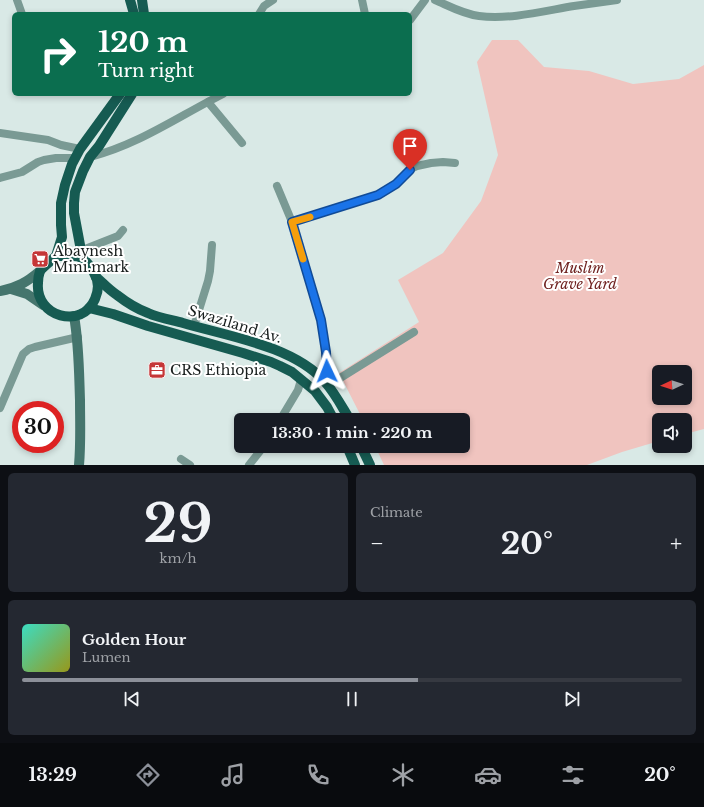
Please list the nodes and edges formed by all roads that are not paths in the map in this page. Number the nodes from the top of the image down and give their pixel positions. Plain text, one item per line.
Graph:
1 (16, 0) edge
2 (130, 0) edge
3 (142, 0) edge
4 (273, 0) edge
5 (362, 0) edge
6 (425, 0) edge
7 (435, 0) edge
8 (617, 0) edge
9 (21, 12) edge
10 (133, 12) edge
11 (144, 12) edge
12 (260, 12) edge
13 (365, 12) edge
14 (412, 17) edge
15 (119, 96) edge
16 (131, 96) edge
17 (219, 96) edge
18 (208, 102) junction
19 (0, 133) edge
20 (242, 143) dead end
21 (77, 153) junction
22 (90, 157) junction
23 (455, 163) dead end
24 (0, 178) edge
25 (277, 186) dead end
26 (292, 222) junction
27 (123, 230) dead end
28 (212, 245) dead end
29 (80, 254) junction
30 (56, 256) junction
31 (40, 271) junction
32 (96, 276) junction
33 (10, 289) junction
34 (0, 291) edge
35 (43, 305) junction
36 (89, 308) junction
37 (74, 316) junction
38 (194, 326) junction
39 (414, 332) dead end
40 (78, 337) junction
41 (301, 380) junction
42 (324, 381) junction
43 (0, 408) edge
44 (284, 413) edge
45 (330, 413) edge
46 (346, 413) edge
47 (258, 453) edge
48 (350, 453) edge
49 (364, 453) edge
50 (182, 459) dead end
51 (79, 465) edge
52 (190, 465) edge
53 (249, 465) edge
54 (355, 465) edge
55 (370, 465) edge

1 - 9 street
2 - 10 main road
3 - 11 main road
4 - 12 street
5 - 13 street
6 - 14 street
7 - 8 street
15 - 21 main road
16 - 22 main road
17 - 18 street
18 - 20 street
18 - 22 street
19 - 21 street
21 - 24 street
21 - 30 main road
22 - 29 main road
23 - 26 street
25 - 26 street
26 - 42 street
27 - 29 street
28 - 38 street
29 - 30 main road
29 - 32 main road
30 - 31 main road
31 - 33 main road
31 - 35 main road
32 - 36 main road
32 - 38 main road, Swaziland Av.
33 - 34 main road
33 - 35 main road
35 - 37 main road
36 - 37 main road
36 - 41 main road, Swaziland Av.
37 - 40 main road
38 - 42 main road, Swaziland Av.
39 - 42 street
40 - 43 street
40 - 51 main road
41 - 44 street
41 - 45 main road, Swaziland Av.
42 - 46 main road, Swaziland Av.
47 - 53 street
48 - 54 main road
49 - 55 main road
50 - 52 street

